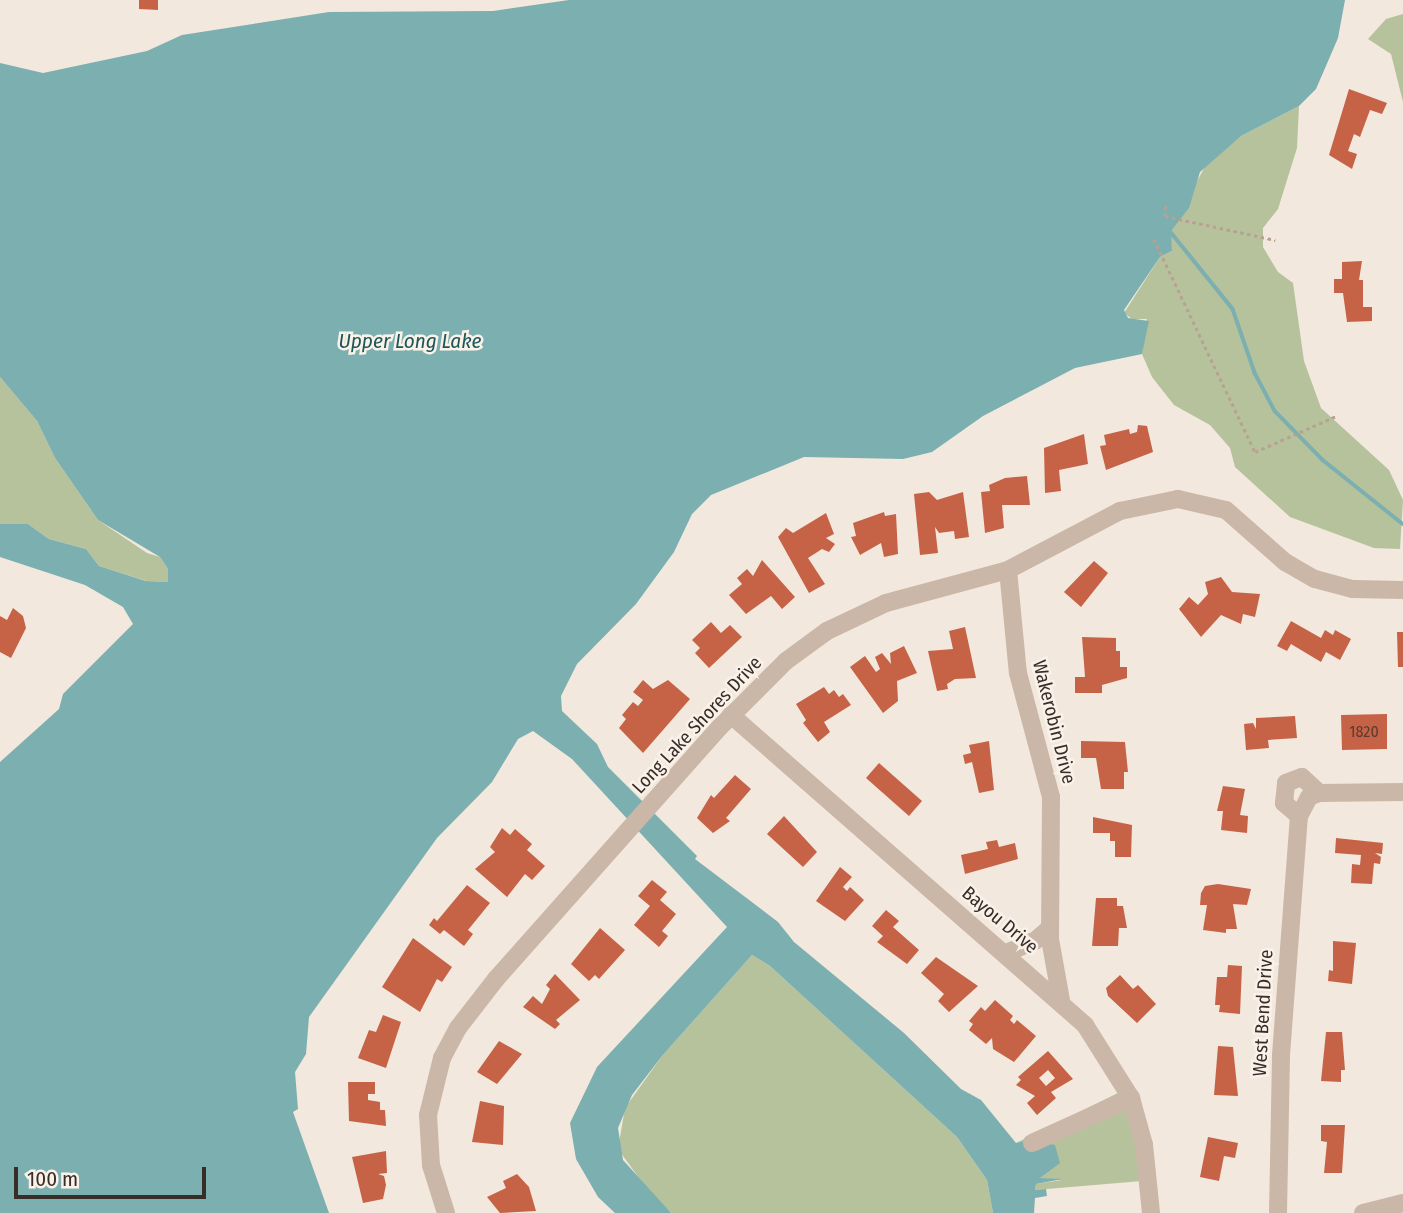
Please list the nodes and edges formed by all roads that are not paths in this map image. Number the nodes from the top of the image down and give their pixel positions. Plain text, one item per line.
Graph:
1 (1009, 570) junction
2 (1403, 590) edge
3 (730, 715) junction
4 (1403, 792) edge
5 (1319, 793) junction
6 (1299, 817) junction
7 (1050, 928) junction
8 (1006, 953) junction
9 (1061, 1000) junction
10 (1131, 1098) junction
11 (1032, 1143) dead end
12 (1403, 1203) edge
13 (446, 1213) edge
14 (1151, 1213) edge
15 (1278, 1213) edge
16 (1363, 1213) edge

1 - 2 street, Long Lake Shores Drive
1 - 3 street, Long Lake Shores Drive
1 - 7 street, Wakerobin Drive
3 - 8 street, Bayou Drive
3 - 13 street, Long Lake Shores Drive
4 - 5 street, West Bend Drive
5 - 6 street
5 - 6 street, West Bend Drive
6 - 15 street, West Bend Drive
7 - 8 street
7 - 9 street, Wakerobin Drive
8 - 9 street, Bayou Drive
9 - 10 street, Bayou Drive
10 - 11 street
10 - 14 street, Bayou Drive
12 - 16 street

